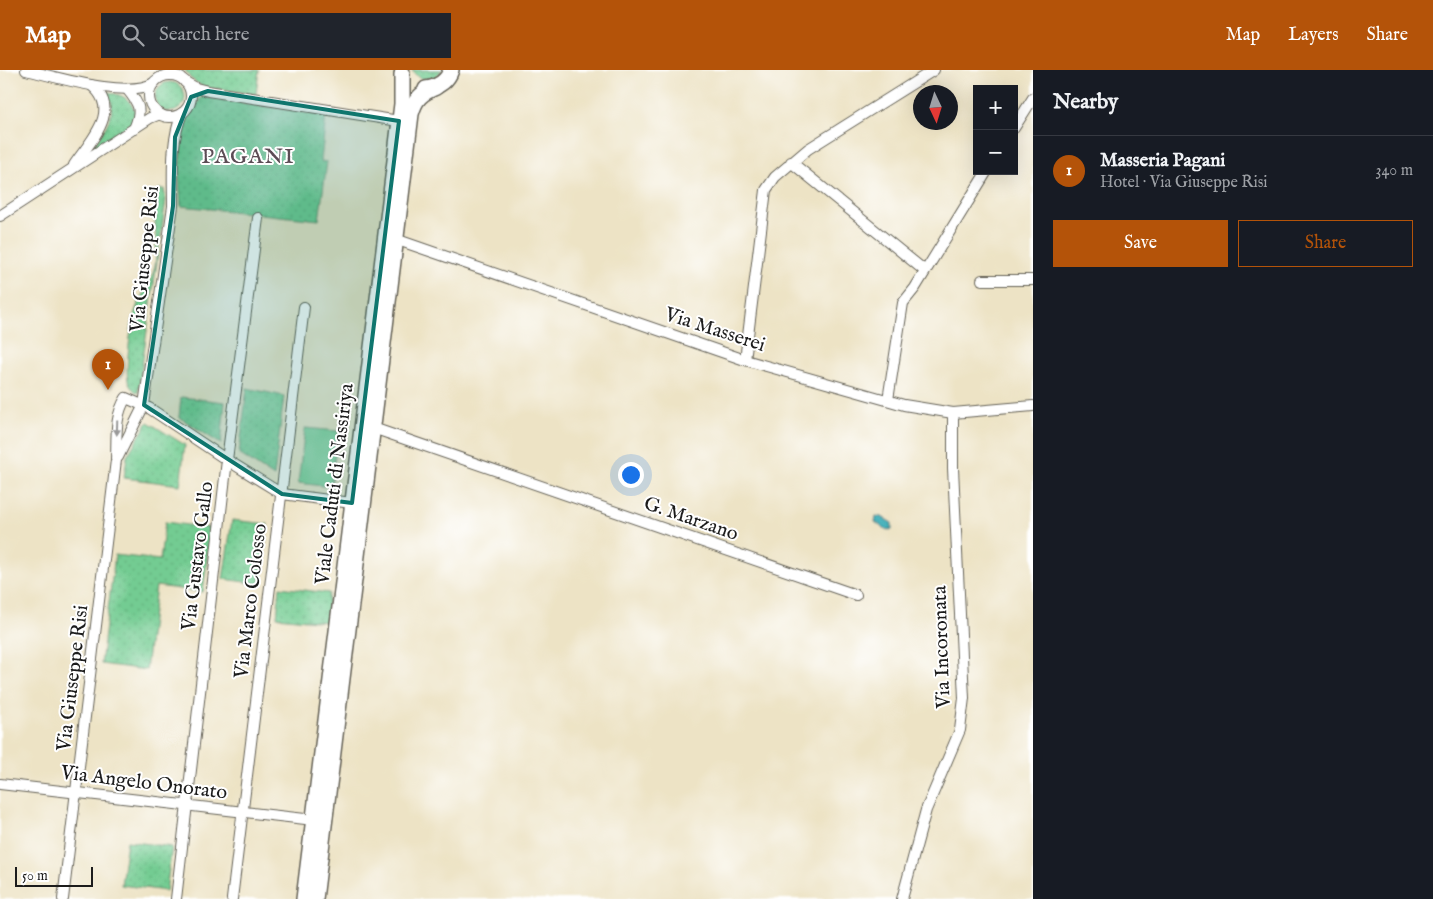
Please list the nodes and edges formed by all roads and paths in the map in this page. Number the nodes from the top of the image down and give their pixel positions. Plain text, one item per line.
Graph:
1 (26, 70) edge
2 (934, 70) edge
3 (452, 71) edge
4 (402, 72) edge
5 (159, 77) edge
6 (182, 77) edge
7 (91, 85) junction
8 (436, 87) junction
9 (127, 89) junction
10 (208, 92) junction
11 (191, 97) junction
12 (1033, 98) edge
13 (150, 100) junction
14 (182, 113) junction
15 (162, 115) junction
16 (400, 121) junction
17 (1018, 122) edge
18 (134, 130) junction
19 (174, 144) junction
20 (791, 162) junction
21 (72, 168) junction
22 (985, 175) edge
23 (0, 216) edge
24 (258, 218) dead end
25 (395, 239) junction
26 (925, 271) junction
27 (982, 280) dead end
28 (1033, 280) edge
29 (304, 307) dead end
30 (745, 360) junction
31 (888, 400) junction
32 (144, 405) junction
33 (1033, 406) edge
34 (953, 414) junction
35 (372, 428) junction
36 (116, 460) junction
37 (227, 460) junction
38 (282, 494) junction
39 (352, 504) junction
40 (856, 595) dead end
41 (0, 784) edge
42 (77, 792) junction
43 (187, 805) junction
44 (243, 812) junction
45 (314, 820) junction
46 (63, 899) edge
47 (176, 899) edge
48 (232, 899) edge
49 (304, 899) edge
50 (315, 899) edge
51 (902, 899) edge

1 - 7 street
2 - 20 street
3 - 8 main road, Viale Caduti di Nassiriya
4 - 8 main road
4 - 16 main road, Viale Caduti di Nassiriya
5 - 6 street
5 - 9 street
5 - 13 street
6 - 10 street
6 - 11 street
7 - 9 street
7 - 21 street
8 - 25 main road, Viale Caduti di Nassiriya
9 - 18 street
10 - 11 street
10 - 16 street
11 - 14 street
12 - 17 street
13 - 15 street
13 - 18 street
14 - 15 street
14 - 19 street, Via Giuseppe Risi
15 - 18 street
15 - 19 street, Via Giuseppe Risi
16 - 39 main road, Viale Caduti di Nassiriya
18 - 21 street
19 - 32 street, Via Giuseppe Risi
20 - 26 street
20 - 30 street
21 - 23 street
22 - 26 street
24 - 37 street, Via Gustavo Gallo
25 - 30 street, Via Masserei
25 - 35 main road, Viale Caduti di Nassiriya
26 - 31 street
27 - 28 street
29 - 38 street, Via Marco Colosso
30 - 31 street, Via Masserei
31 - 34 street, Via Masserei
32 - 36 street, Via Giuseppe Risi
32 -> 36 street, Via Giuseppe Risi
32 - 37 street
33 - 34 street, Via Masserei
34 - 51 street, Via Incoronata
35 - 40 street, G. Marzano
35 - 50 main road, Viale Caduti di Nassiriya
36 - 42 street, Via Giuseppe Risi
37 - 38 street
37 - 43 street, Via Gustavo Gallo
38 - 39 street
38 - 44 street, Via Marco Colosso
39 - 45 main road, Viale Caduti di Nassiriya
41 - 42 street, Via Angelo Onorato
42 - 43 street, Via Angelo Onorato
42 - 46 street, Via Giuseppe Risi
43 - 44 street, Via Angelo Onorato
43 - 47 street, Via Gustavo Gallo
44 - 45 street, Via Angelo Onorato
44 - 48 street, Via Marco Colosso
45 - 49 main road, Viale Caduti di Nassiriya

